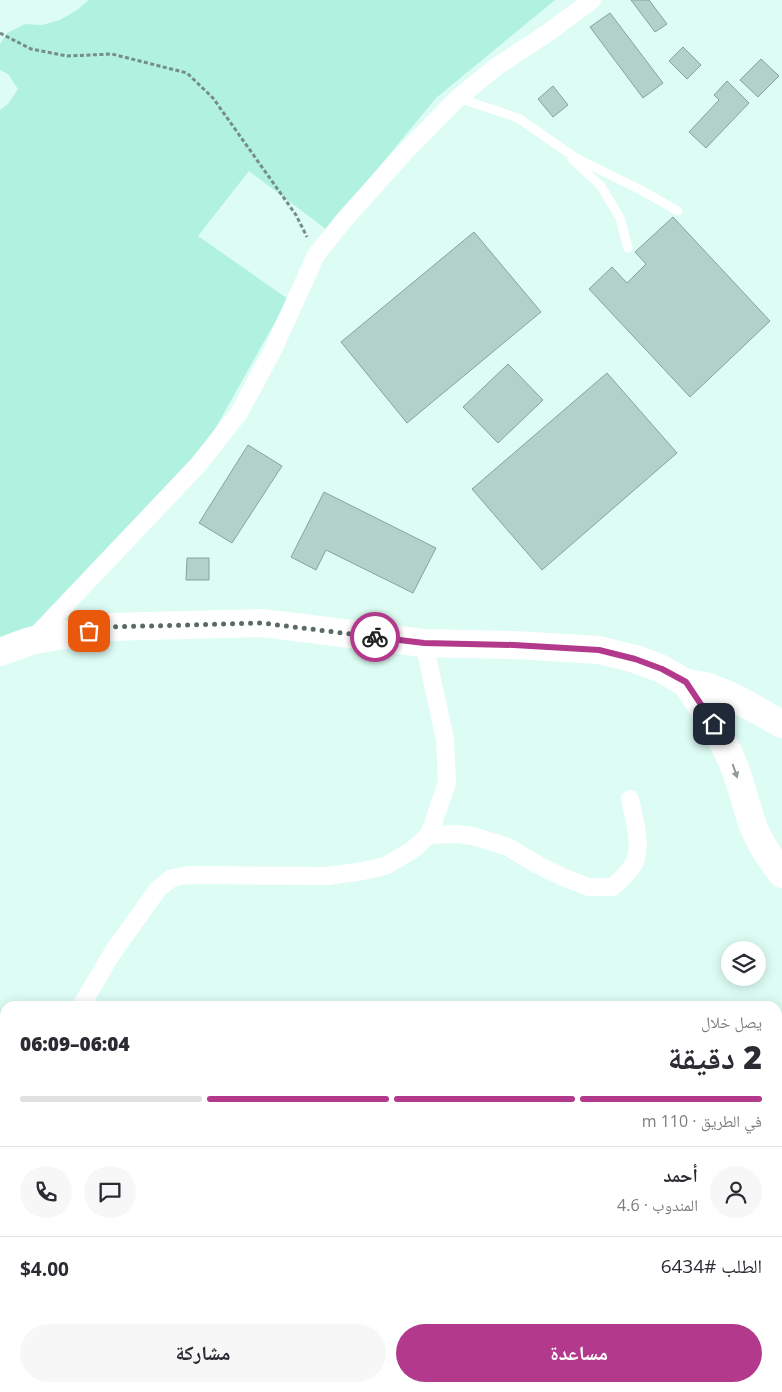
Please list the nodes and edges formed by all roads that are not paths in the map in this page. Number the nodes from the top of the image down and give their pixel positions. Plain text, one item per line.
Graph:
1 (592, 0) edge
2 (458, 98) junction
3 (557, 146) junction
4 (678, 211) dead end
5 (628, 248) dead end
6 (30, 641) junction
7 (424, 643) junction
8 (0, 652) edge
9 (686, 682) junction
10 (782, 724) edge
11 (630, 799) dead end
12 (429, 835) junction
13 (782, 874) edge
14 (84, 1001) edge

1 - 2 street
2 - 3 lane
2 - 6 street
3 - 4 lane
3 - 5 lane
6 - 7 main road
6 - 8 main road
7 - 9 main road
7 - 12 street
9 - 10 main road
9 -> 13 main road
11 - 12 street
12 - 14 street

